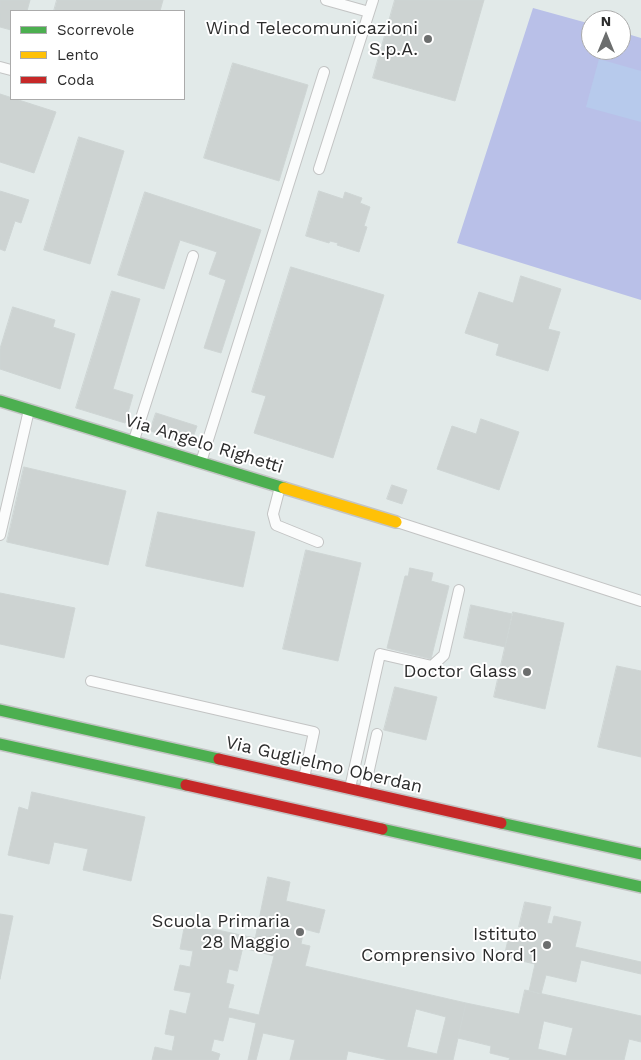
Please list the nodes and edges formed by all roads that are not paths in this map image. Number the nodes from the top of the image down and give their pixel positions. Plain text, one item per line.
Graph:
1 (326, 0) edge
2 (373, 0) edge
3 (369, 12) junction
4 (324, 72) dead end
5 (319, 169) dead end
6 (193, 256) dead end
7 (0, 401) edge
8 (29, 409) junction
9 (133, 441) junction
10 (201, 462) junction
11 (280, 486) junction
12 (396, 522) joint
13 (0, 535) edge
14 (318, 542) dead end
15 (459, 590) dead end
16 (641, 601) edge
17 (91, 681) dead end
18 (0, 710) edge
19 (377, 734) dead end
20 (0, 744) edge
21 (304, 778) junction
22 (349, 789) junction
23 (364, 792) junction
24 (641, 854) edge
25 (641, 887) edge

1 - 3 lane
2 - 3 lane
3 - 5 lane
4 - 10 lane
6 - 9 lane
7 - 8 main road, Via Angelo Righetti
8 - 9 main road, Via Angelo Righetti
8 - 13 lane
9 - 10 main road, Via Angelo Righetti
10 - 11 main road, Via Angelo Righetti
11 - 12 main road, Via Angelo Righetti
11 - 14 lane
12 - 16 lane
15 - 22 lane
17 - 21 lane
18 - 21 main road, Via Guglielmo Oberdan
19 - 23 lane
20 - 25 main road
21 - 22 main road, Via Guglielmo Oberdan
22 - 23 main road, Via Guglielmo Oberdan
23 - 24 main road, Via Guglielmo Oberdan

